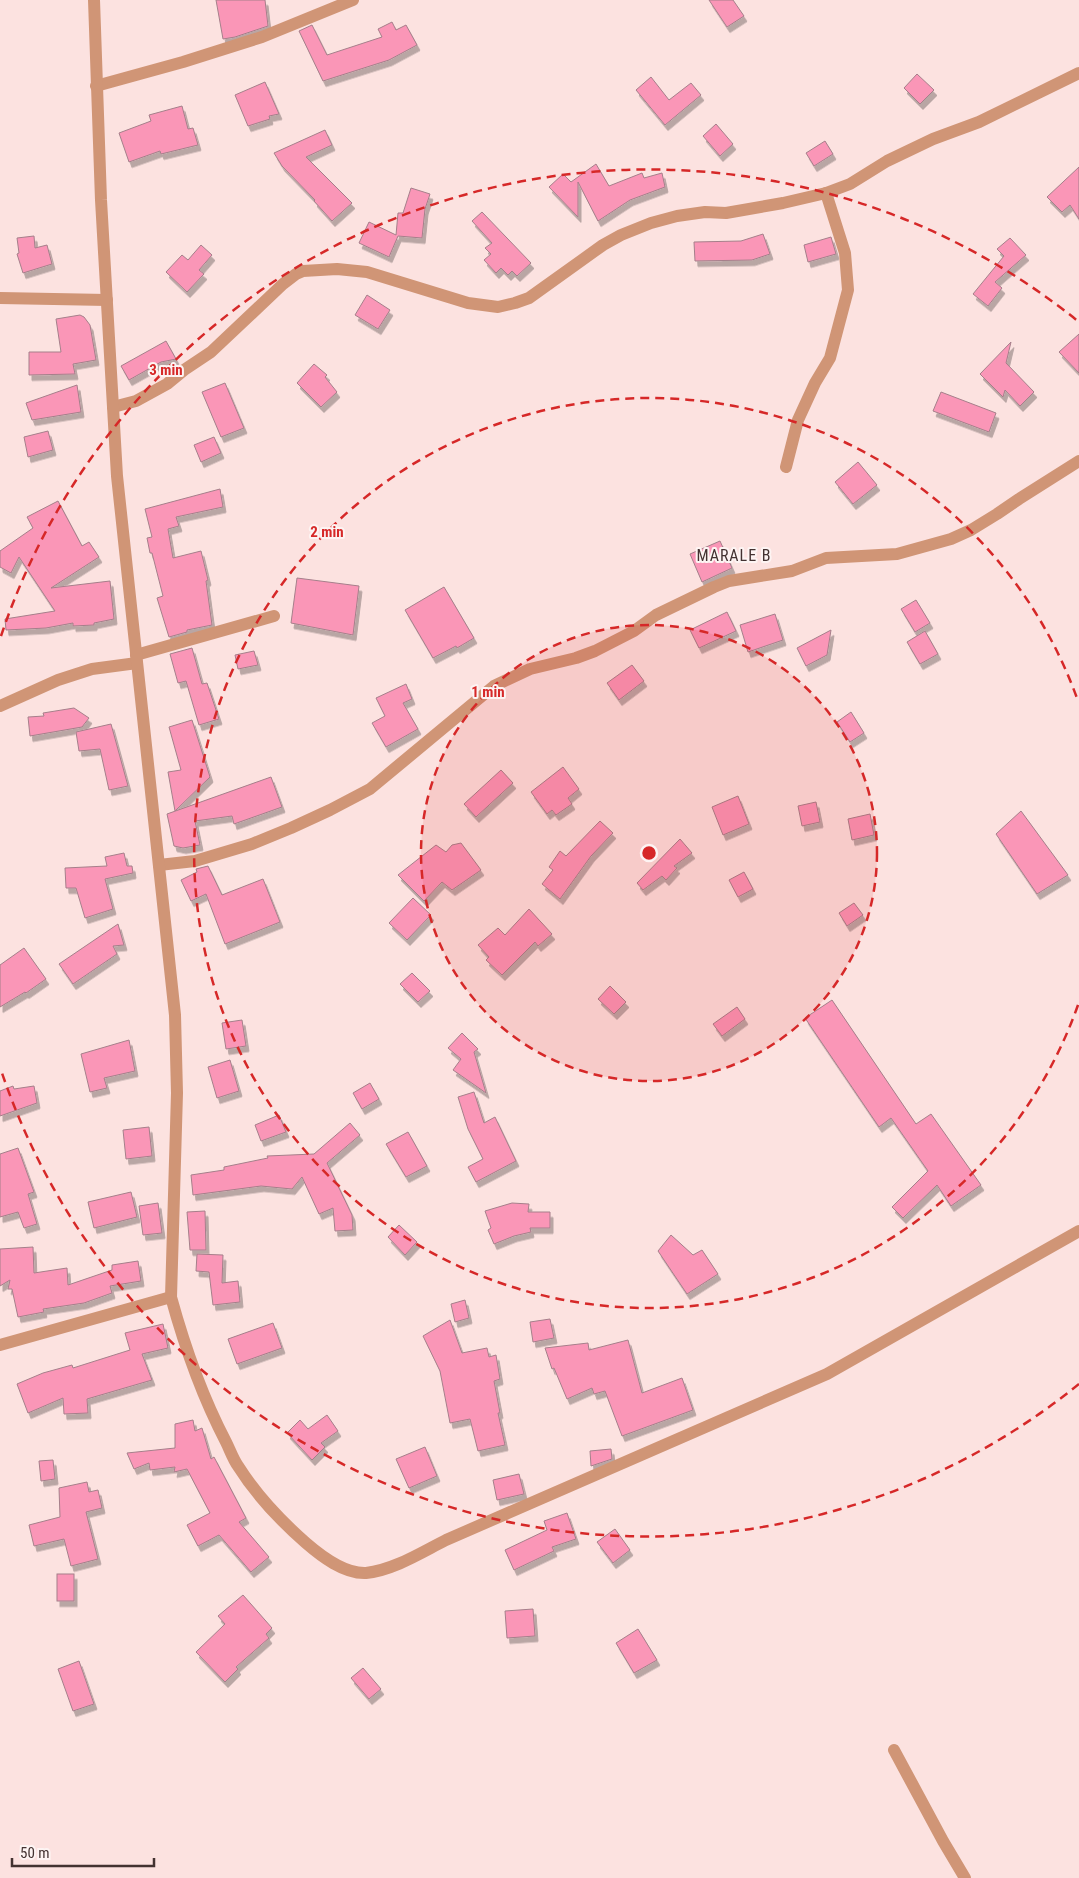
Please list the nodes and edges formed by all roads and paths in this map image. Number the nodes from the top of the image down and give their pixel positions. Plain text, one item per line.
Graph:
1 (94, 0) edge
2 (353, 0) edge
3 (1079, 73) edge
4 (96, 86) junction
5 (826, 193) junction
6 (0, 298) edge
7 (107, 300) junction
8 (113, 407) junction
9 (1079, 461) edge
10 (786, 467) dead end
11 (274, 616) dead end
12 (137, 659) junction
13 (0, 706) edge
14 (159, 865) junction
15 (1079, 1231) edge
16 (172, 1297) junction
17 (0, 1346) edge
18 (894, 1750) dead end
19 (965, 1878) edge

1 - 4 street
2 - 4 street
3 - 5 street
4 - 7 street
5 - 8 street
5 - 10 street
6 - 7 street
7 - 8 street
8 - 12 street
9 - 14 street
11 - 12 street
12 - 13 street
12 - 14 street
14 - 16 street
15 - 16 street
16 - 17 street
18 - 19 street

